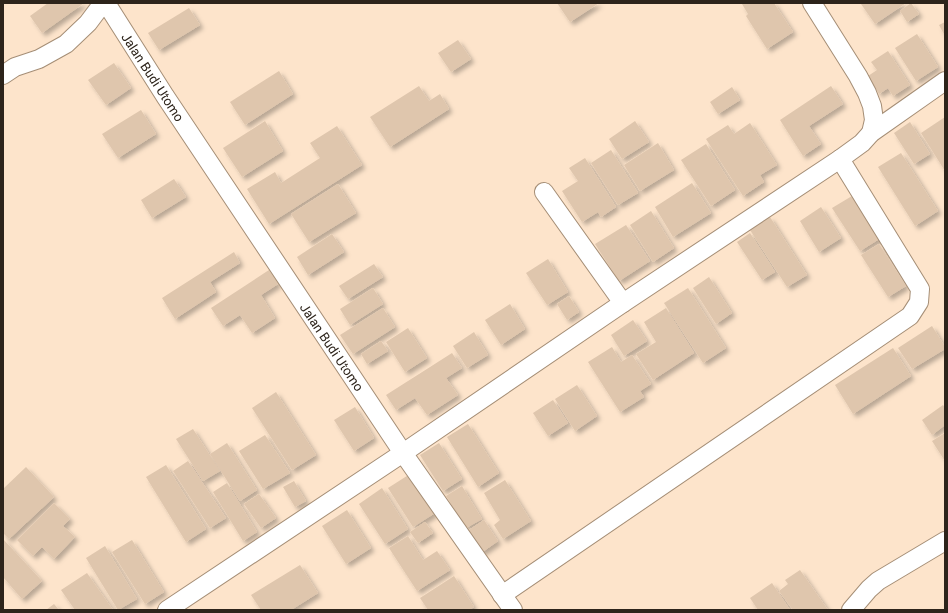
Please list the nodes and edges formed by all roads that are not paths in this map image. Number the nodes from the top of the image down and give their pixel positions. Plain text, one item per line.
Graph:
1 (104, 3) edge
2 (812, 3) edge
3 (3, 75) edge
4 (945, 81) edge
5 (871, 133) junction
6 (840, 159) junction
7 (544, 192) dead end
8 (623, 303) junction
9 (403, 453) junction
10 (945, 541) edge
11 (502, 595) junction
12 (167, 610) edge
13 (513, 610) edge
14 (851, 610) edge

1 - 3 street
1 - 9 street, Jalan Budi Utomo
2 - 5 street
4 - 5 street
5 - 6 street
6 - 8 street
6 - 11 street
7 - 8 street
8 - 9 street
9 - 11 street, Jalan Budi Utomo
9 - 12 street
10 - 14 street
11 - 13 street, Jalan Budi Utomo

